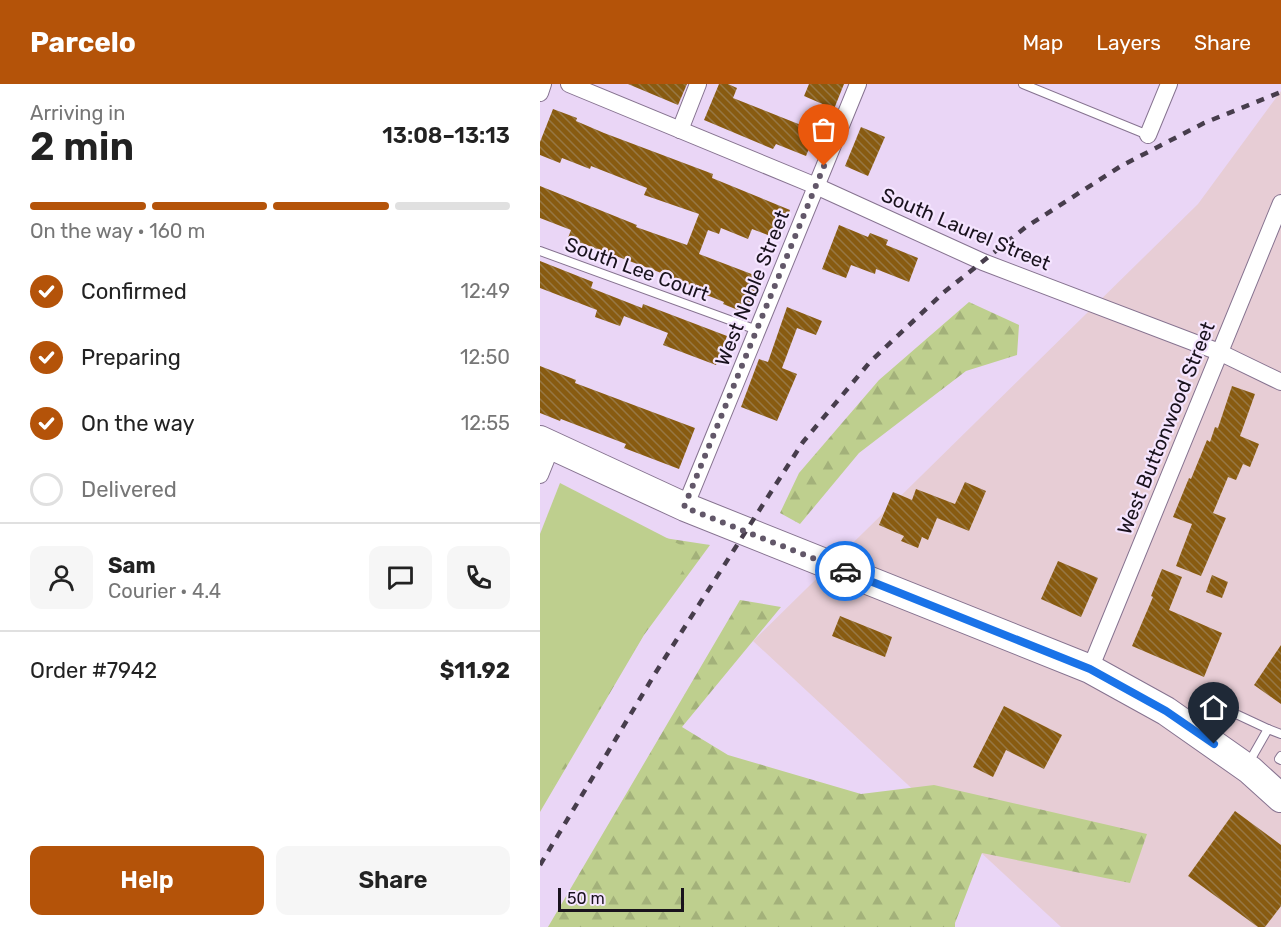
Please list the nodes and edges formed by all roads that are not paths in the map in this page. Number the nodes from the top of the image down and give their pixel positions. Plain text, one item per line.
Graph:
1 (543, 84) edge
2 (569, 84) edge
3 (698, 84) edge
4 (858, 84) edge
5 (1023, 84) edge
6 (1169, 84) edge
7 (540, 93) edge
8 (680, 130) junction
9 (1148, 135) joint
10 (816, 186) junction
11 (1281, 203) edge
12 (540, 251) edge
13 (757, 330) junction
14 (1219, 352) junction
15 (1281, 382) edge
16 (546, 442) edge
17 (540, 475) edge
18 (684, 507) junction
19 (1090, 669) junction
20 (1238, 715) dead end
21 (1268, 729) junction
22 (1281, 734) edge
23 (1246, 767) junction
24 (1281, 798) edge

1 - 7 street
2 - 8 street, South Laurel Street
3 - 8 street
4 - 10 street, West Noble Street
5 - 9 lane
6 - 9 street
8 - 10 street, South Laurel Street
10 - 13 street, West Noble Street
10 - 14 street, South Laurel Street
11 - 14 street, West Buttonwood Street
12 - 13 lane, South Lee Court
13 - 18 street, West Noble Street
14 - 15 street, South Laurel Street
14 - 19 street, West Buttonwood Street
16 - 17 street
16 - 18 highway
18 - 19 highway
19 - 23 highway
20 - 21 lane
21 - 22 lane
21 - 23 lane
23 - 24 highway

